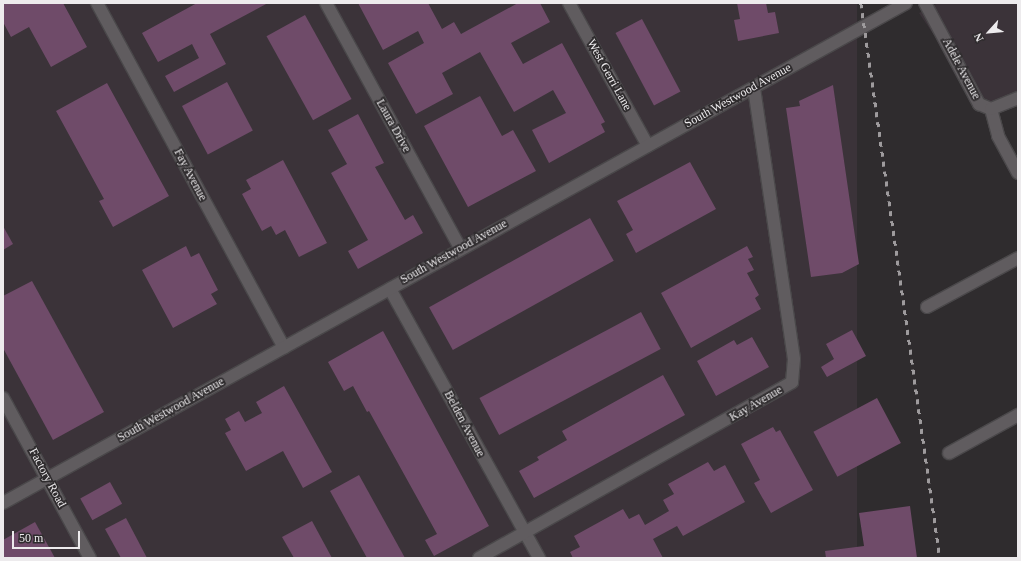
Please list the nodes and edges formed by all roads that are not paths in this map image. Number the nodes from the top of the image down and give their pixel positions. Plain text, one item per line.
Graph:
1 (97, 3) edge
2 (326, 3) edge
3 (570, 3) edge
4 (906, 3) edge
5 (925, 3) edge
6 (754, 88) junction
7 (1018, 98) edge
8 (991, 109) junction
9 (648, 146) junction
10 (1018, 173) edge
11 (460, 248) junction
12 (1018, 258) edge
13 (390, 289) junction
14 (927, 307) dead end
15 (284, 347) junction
16 (3, 398) edge
17 (1018, 415) edge
18 (949, 453) dead end
19 (47, 478) junction
20 (3, 503) edge
21 (524, 533) junction
22 (90, 558) edge
23 (479, 558) edge
24 (539, 558) edge

1 - 15 street, Fay Avenue
2 - 11 street, Laura Drive
3 - 9 street, West Gerri Lane
4 - 6 street, South Westwood Avenue
5 - 8 street, Adele Avenue
6 - 9 street, South Westwood Avenue
6 - 21 street, Kay Avenue
7 - 8 street
8 - 10 street, Adele Avenue
9 - 11 street, South Westwood Avenue
11 - 13 street, South Westwood Avenue
12 - 14 street
13 - 15 street, South Westwood Avenue
13 - 21 street, Belden Avenue
15 - 19 street, South Westwood Avenue
16 - 19 street, Factory Road
17 - 18 street
19 - 20 street, South Westwood Avenue
19 - 22 street, Factory Road
21 - 23 street, Kay Avenue
21 - 24 street, Belden Avenue

